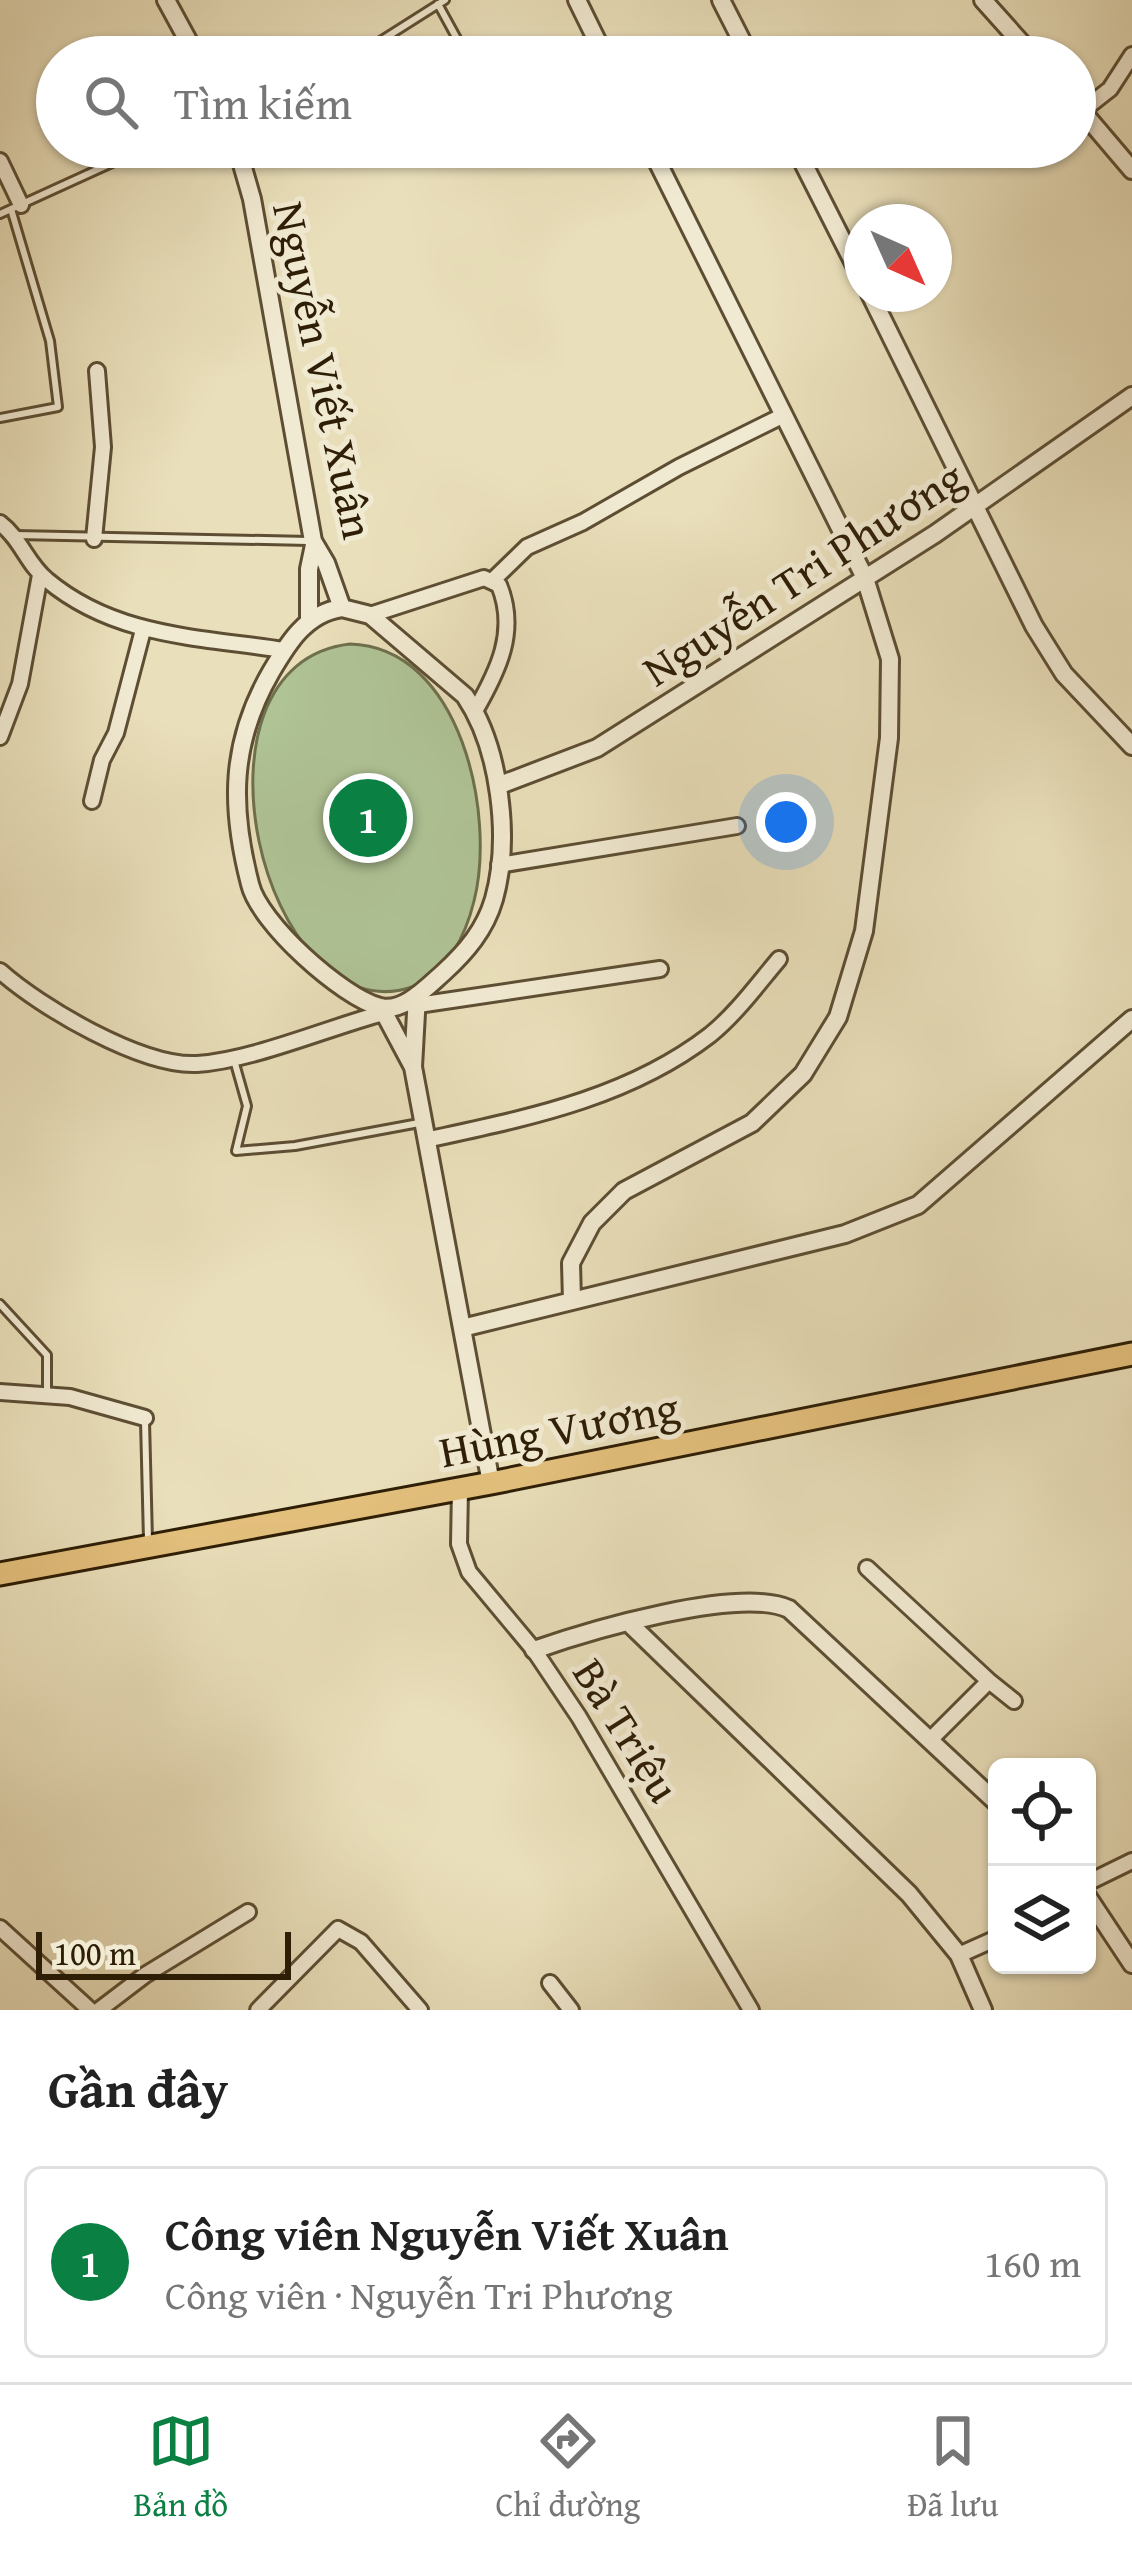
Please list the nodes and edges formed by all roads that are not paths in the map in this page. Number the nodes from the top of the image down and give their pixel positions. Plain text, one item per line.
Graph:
1 (166, 0) edge
2 (577, 0) edge
3 (721, 0) edge
4 (983, 0) edge
5 (442, 2) edge
6 (186, 36) edge
7 (388, 36) edge
8 (457, 36) edge
9 (595, 36) edge
10 (739, 36) edge
11 (1015, 36) edge
12 (1132, 55) edge
13 (1096, 97) edge
14 (1096, 128) edge
15 (0, 161) edge
16 (101, 168) edge
17 (243, 168) edge
18 (660, 168) edge
19 (806, 168) edge
20 (1132, 170) edge
21 (16, 207) junction
22 (0, 214) edge
23 (844, 244) edge
24 (879, 312) edge
25 (97, 371) dead end
26 (1132, 395) edge
27 (784, 415) junction
28 (0, 418) edge
29 (976, 505) junction
30 (0, 523) edge
31 (15, 535) junction
32 (94, 538) junction
33 (313, 543) junction
34 (40, 575) junction
35 (865, 578) junction
36 (493, 580) junction
37 (342, 608) junction
38 (370, 615) junction
39 (309, 621) junction
40 (143, 631) junction
41 (284, 650) junction
42 (475, 711) junction
43 (0, 737) edge
44 (1132, 746) edge
45 (500, 785) junction
46 (92, 801) dead end
47 (737, 826) dead end
48 (499, 865) junction
49 (779, 959) dead end
50 (661, 969) dead end
51 (0, 971) edge
52 (417, 1000) junction
53 (382, 1010) junction
54 (1132, 1019) edge
55 (233, 1056) junction
56 (413, 1066) junction
57 (424, 1131) junction
58 (572, 1301) junction
59 (0, 1304) edge
60 (462, 1328) junction
61 (1132, 1354) edge
62 (0, 1392) edge
63 (47, 1394) junction
64 (145, 1418) joint
65 (491, 1483) junction
66 (460, 1489) junction
67 (148, 1547) junction
68 (867, 1568) dead end
69 (0, 1574) edge
70 (630, 1624) junction
71 (534, 1650) junction
72 (989, 1681) junction
73 (1014, 1701) dead end
74 (930, 1740) junction
75 (988, 1795) edge
76 (1132, 1861) edge
77 (1096, 1879) edge
78 (1096, 1910) edge
79 (248, 1912) dead end
80 (0, 1928) edge
81 (988, 1942) edge
82 (958, 1955) junction
83 (1132, 1964) edge
84 (550, 1983) dead end
85 (95, 2010) edge
86 (258, 2010) edge
87 (420, 2010) edge
88 (571, 2010) edge
89 (751, 2010) edge
90 (983, 2010) edge

1 - 6 street
2 - 9 street
3 - 10 street
4 - 11 street
5 - 7 lane
5 - 8 lane
12 - 13 street
14 - 20 street
15 - 21 street
16 - 21 lane
17 - 33 street, Nguyễn Viết Xuân
18 - 27 street
19 - 23 street
21 - 22 lane
21 - 28 lane
24 - 29 street
25 - 32 street
26 - 29 street, Nguyễn Tri Phương
27 - 35 street
27 - 36 street
29 - 35 street, Nguyễn Tri Phương
29 - 44 street
30 - 31 street
31 - 32 lane
31 - 34 street
32 - 33 lane
33 - 37 street, Nguyễn Viết Xuân
33 - 39 street
34 - 40 street
34 - 43 street
35 - 45 street, Nguyễn Tri Phương
35 - 58 street
36 - 38 street
36 - 42 street
37 - 38 street
37 - 39 street
38 - 42 street
39 - 41 street
40 - 41 street
40 - 46 street
41 - 53 street
42 - 45 street
45 - 48 street
47 - 48 street
48 - 52 street
49 - 57 street
50 - 52 street
51 - 55 street
52 - 53 street
52 - 56 street
53 - 55 street
53 - 56 street
54 - 58 street
55 - 57 lane
56 - 57 street
57 - 60 street
58 - 60 street
59 - 63 lane
60 - 65 street
61 - 65 main road, Hùng Vương
62 - 63 street
63 - 64 street
64 - 67 lane
65 - 66 main road, Hùng Vương
66 - 67 main road, Hùng Vương
66 - 71 street, Bà Triệu
67 - 69 main road, Hùng Vương
68 - 72 street
70 - 71 street
70 - 74 street
70 - 82 street
71 - 89 street, Bà Triệu
72 - 73 street
72 - 74 street
74 - 75 street
76 - 77 street
78 - 83 street
79 - 85 street
80 - 85 street
81 - 82 street
82 - 90 street
84 - 88 street
86 - 87 street

